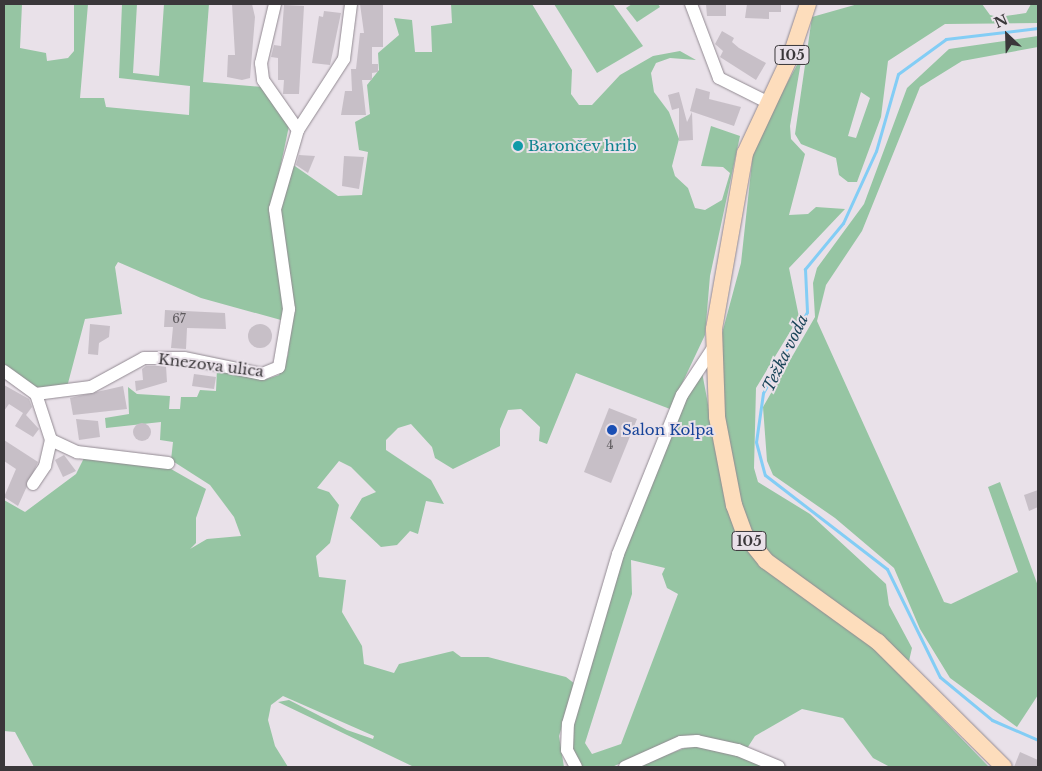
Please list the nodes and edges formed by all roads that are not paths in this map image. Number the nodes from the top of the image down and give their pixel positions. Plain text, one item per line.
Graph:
1 (275, 4) edge
2 (351, 4) edge
3 (691, 4) edge
4 (808, 4) edge
5 (767, 102) junction
6 (298, 130) junction
7 (713, 348) junction
8 (4, 371) edge
9 (36, 394) junction
10 (51, 440) junction
11 (168, 463) dead end
12 (33, 484) dead end
13 (576, 767) edge
14 (625, 767) edge
15 (779, 767) edge
16 (1004, 767) edge

1 - 6 street
2 - 6 street
3 - 5 street
4 - 5 main road, 105
5 - 7 main road, 105
6 - 9 street, Knezova ulica
7 - 13 street
7 - 16 main road, 105
8 - 9 street
9 - 10 street
10 - 11 street
10 - 12 street
14 - 15 street

